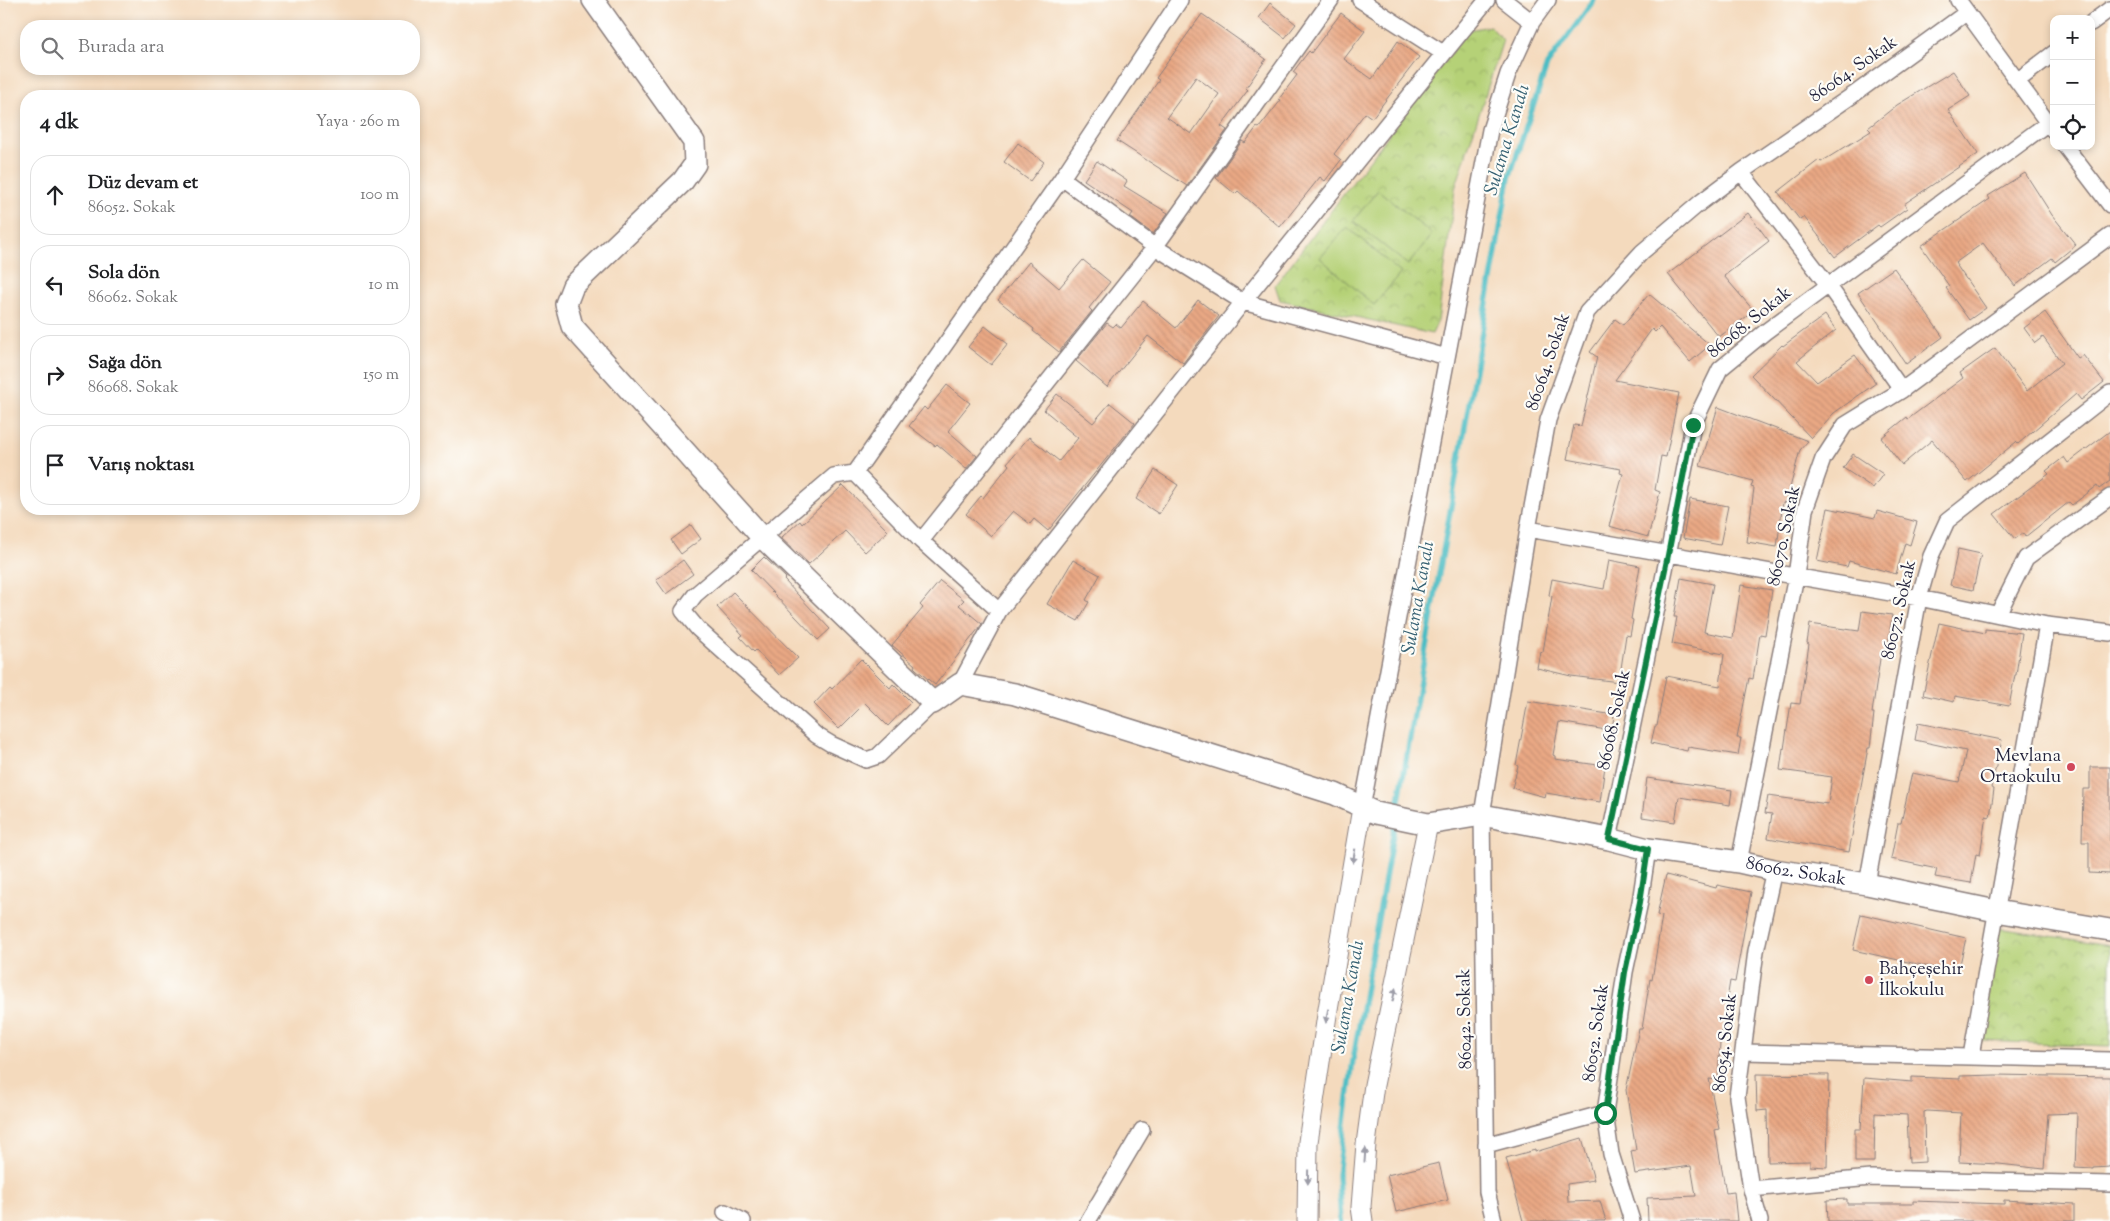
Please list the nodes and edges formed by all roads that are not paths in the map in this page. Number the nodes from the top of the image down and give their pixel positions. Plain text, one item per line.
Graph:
1 (593, 0) edge
2 (1180, 0) edge
3 (1330, 0) edge
4 (1360, 0) edge
5 (1487, 0) edge
6 (1504, 0) edge
7 (1548, 0) edge
8 (1962, 6) edge
9 (2110, 9) edge
10 (2095, 20) edge
11 (1532, 22) junction
12 (1443, 53) junction
13 (2050, 56) edge
14 (2017, 81) junction
15 (2050, 126) edge
16 (2050, 128) edge
17 (2069, 150) edge
18 (1741, 172) junction
19 (1062, 178) junction
20 (2105, 187) edge
21 (2110, 205) edge
22 (2110, 236) edge
23 (1155, 247) junction
24 (1828, 285) junction
25 (1243, 302) junction
26 (1447, 357) junction
27 (1902, 390) junction
28 (2110, 393) edge
29 (855, 473) junction
30 (2110, 496) edge
31 (1528, 529) junction
32 (762, 536) junction
33 (921, 541) junction
34 (1668, 555) junction
35 (1796, 576) junction
36 (1919, 598) junction
37 (999, 611) junction
38 (1998, 614) junction
39 (2047, 626) junction
40 (2110, 633) edge
41 (960, 684) junction
42 (933, 703) junction
43 (1369, 811) junction
44 (1482, 815) junction
45 (1422, 822) junction
46 (1609, 839) junction
47 (1648, 849) junction
48 (1739, 862) junction
49 (1774, 870) junction
50 (1867, 884) junction
51 (1996, 911) junction
52 (2110, 930) edge
53 (1743, 1052) junction
54 (1971, 1056) junction
55 (2110, 1060) edge
56 (1605, 1113) junction
57 (1142, 1130) dead end
58 (1486, 1145) junction
59 (2110, 1184) edge
60 (1751, 1189) junction
61 (725, 1212) dead end
62 (743, 1221) edge
63 (1088, 1221) edge
64 (1307, 1221) edge
65 (1363, 1221) edge
66 (1494, 1221) edge
67 (1632, 1221) edge
68 (1760, 1221) edge

1 - 32 main road
2 - 19 street
3 - 23 street
4 - 12 street
5 - 12 street
6 - 11 street
7 - 11 street
8 - 14 street
8 - 18 street, 86064. Sokak
9 - 10 street
11 - 26 street
12 - 25 street
13 - 14 street
14 - 15 street
16 - 24 street, 86068. Sokak
17 - 20 street
18 - 24 street
18 - 31 street, 86064. Sokak
19 - 23 street
19 - 29 street
20 - 21 street
22 - 27 street, 86070. Sokak
23 - 25 street
23 - 33 street
24 - 27 street
24 - 34 street, 86068. Sokak
25 - 26 street
25 - 37 street
26 - 43 street
27 - 35 street, 86070. Sokak
28 - 36 street, 86072. Sokak
29 - 32 street
29 - 33 street
30 - 38 street
31 - 34 street
31 - 44 street, 86064. Sokak
32 - 42 main road
32 - 42 street
33 - 37 street
34 - 35 street
34 - 46 street, 86068. Sokak
35 - 36 street
35 - 48 street, 86070. Sokak
36 - 38 street
36 - 50 street, 86072. Sokak
37 - 41 street
38 - 39 street
39 - 40 street
39 - 51 street
41 - 42 main road
41 - 43 main road
43 - 45 main road
43 -> 64 street
44 - 45 main road
44 - 46 main road, 86062. Sokak
44 - 58 street, 86042. Sokak
65 -> 45 street
46 - 47 main road, 86062. Sokak
47 - 48 main road, 86062. Sokak
47 - 56 street, 86052. Sokak
48 - 49 main road, 86062. Sokak
49 - 50 main road, 86062. Sokak
49 - 53 street, 86054. Sokak
50 - 51 main road, 86062. Sokak
51 - 52 main road, 86062. Sokak
51 - 54 street
53 - 54 street
53 - 60 street, 86054. Sokak
54 - 55 street
56 - 58 street
56 - 67 street, 86052. Sokak
57 - 63 street
58 - 66 street, 86042. Sokak
59 - 60 street
60 - 68 street, 86054. Sokak
61 - 62 street

